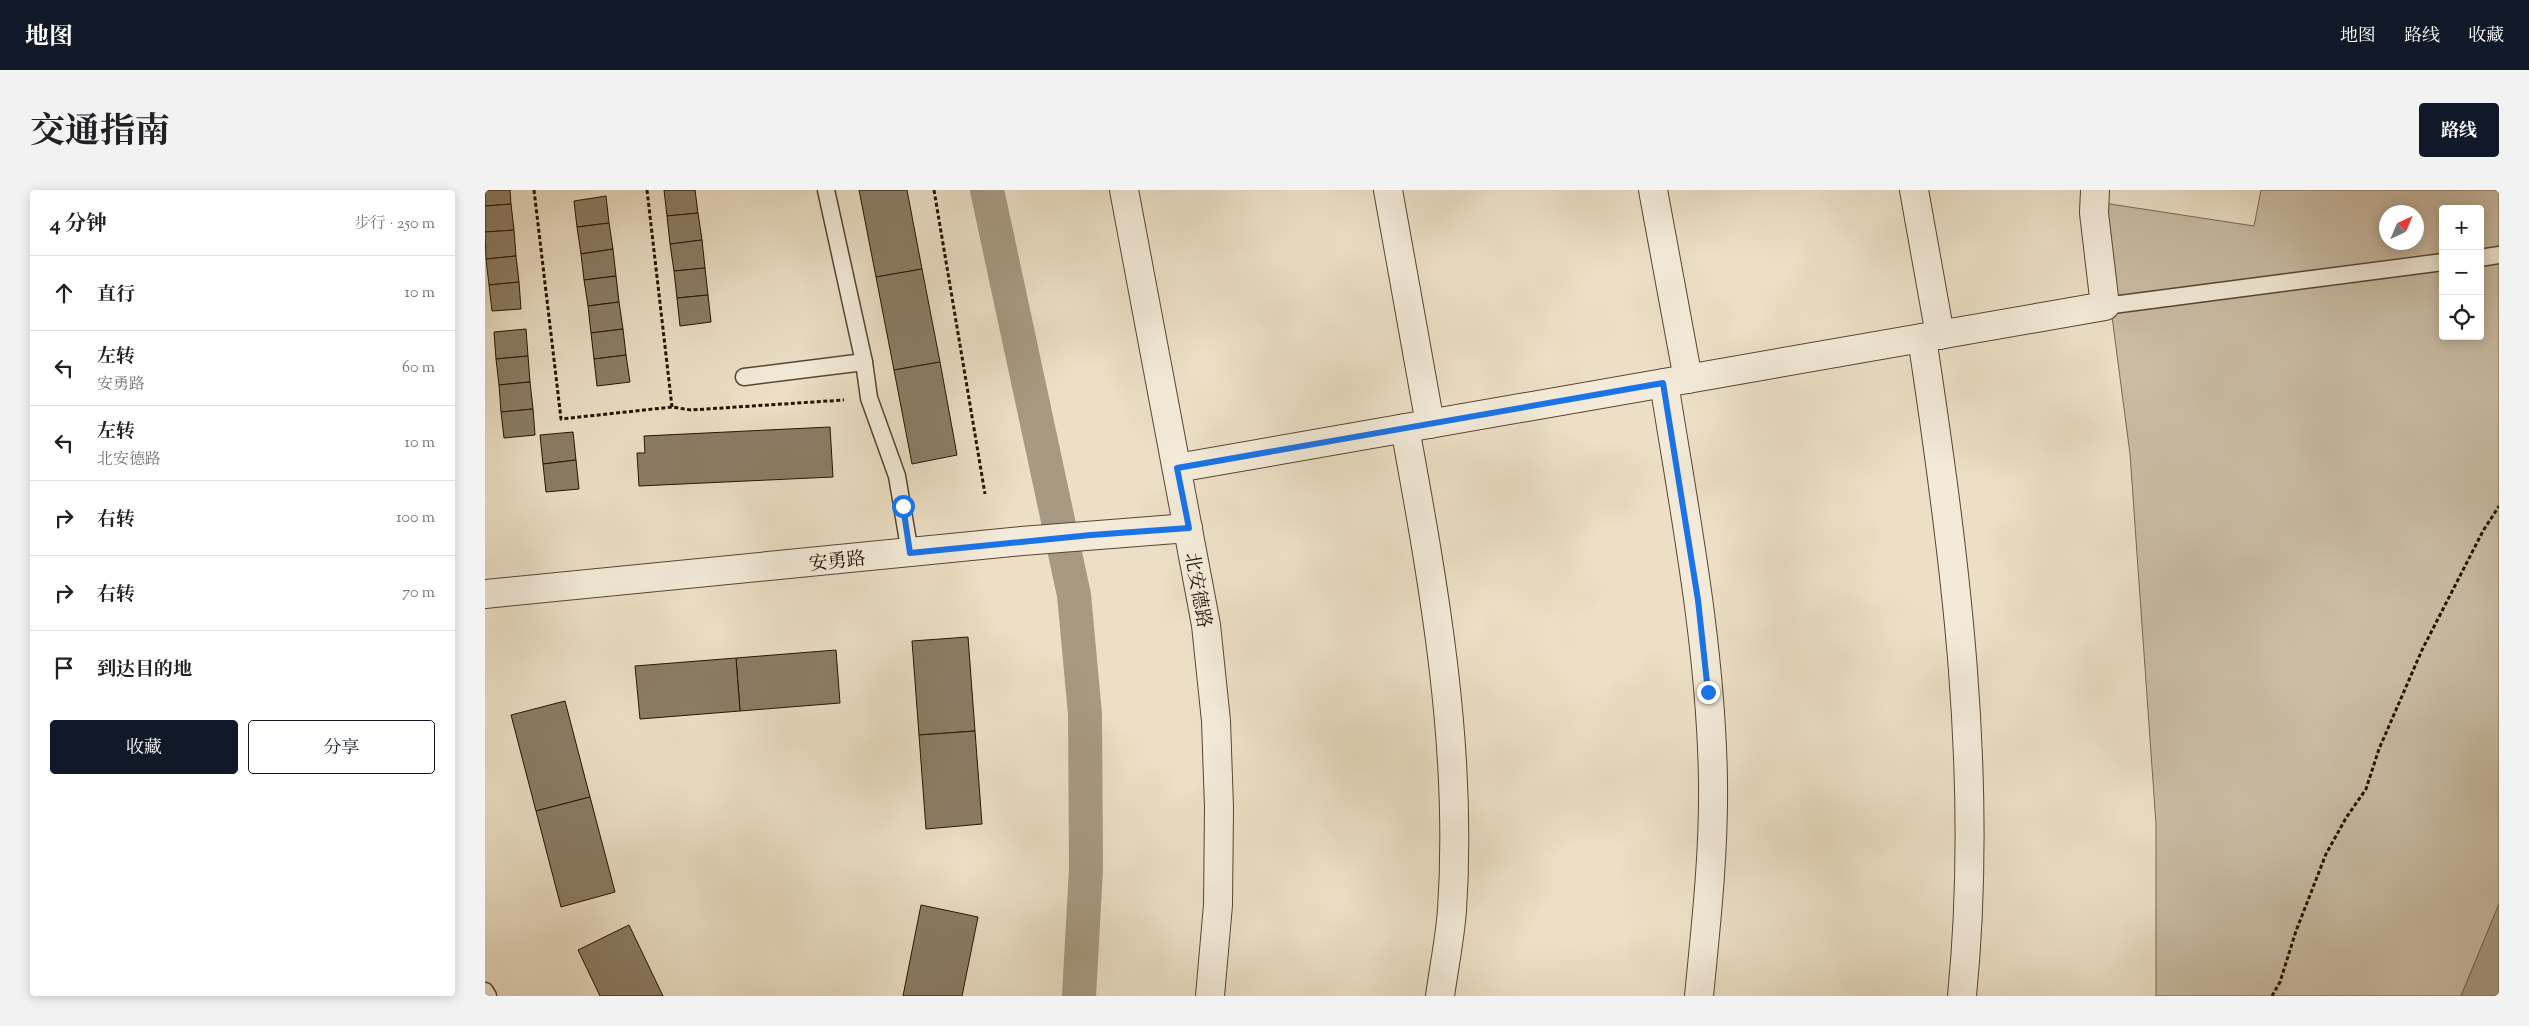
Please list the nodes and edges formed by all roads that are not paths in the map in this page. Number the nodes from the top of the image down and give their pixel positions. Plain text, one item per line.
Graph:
1 (826, 190) edge
2 (1124, 190) edge
3 (1388, 190) edge
4 (1653, 190) edge
5 (1914, 190) edge
6 (2095, 190) edge
7 (2499, 255) edge
8 (2484, 257) edge
9 (2439, 263) edge
10 (2105, 306) junction
11 (1931, 336) junction
12 (864, 362) junction
13 (744, 377) dead end
14 (1676, 381) junction
15 (1417, 426) junction
16 (1177, 468) junction
17 (1189, 528) junction
18 (910, 553) junction
19 (485, 594) edge
20 (485, 991) edge
21 (488, 996) edge
22 (1210, 996) edge
23 (1440, 996) edge
24 (1699, 996) edge
25 (1962, 996) edge

1 - 12 lane
2 - 16 street, 北安德路
3 - 15 street
4 - 14 street
5 - 11 street
6 - 10 street
7 - 8 lane
9 - 10 lane
10 - 11 street
11 - 14 street
11 - 25 street
12 - 13 lane
12 - 18 lane
14 - 15 street
14 - 24 street
15 - 16 street
15 - 23 street
16 - 17 street, 北安德路
17 - 18 street, 安勇路
17 - 22 street, 北安德路
18 - 19 street, 安勇路
20 - 21 lane

